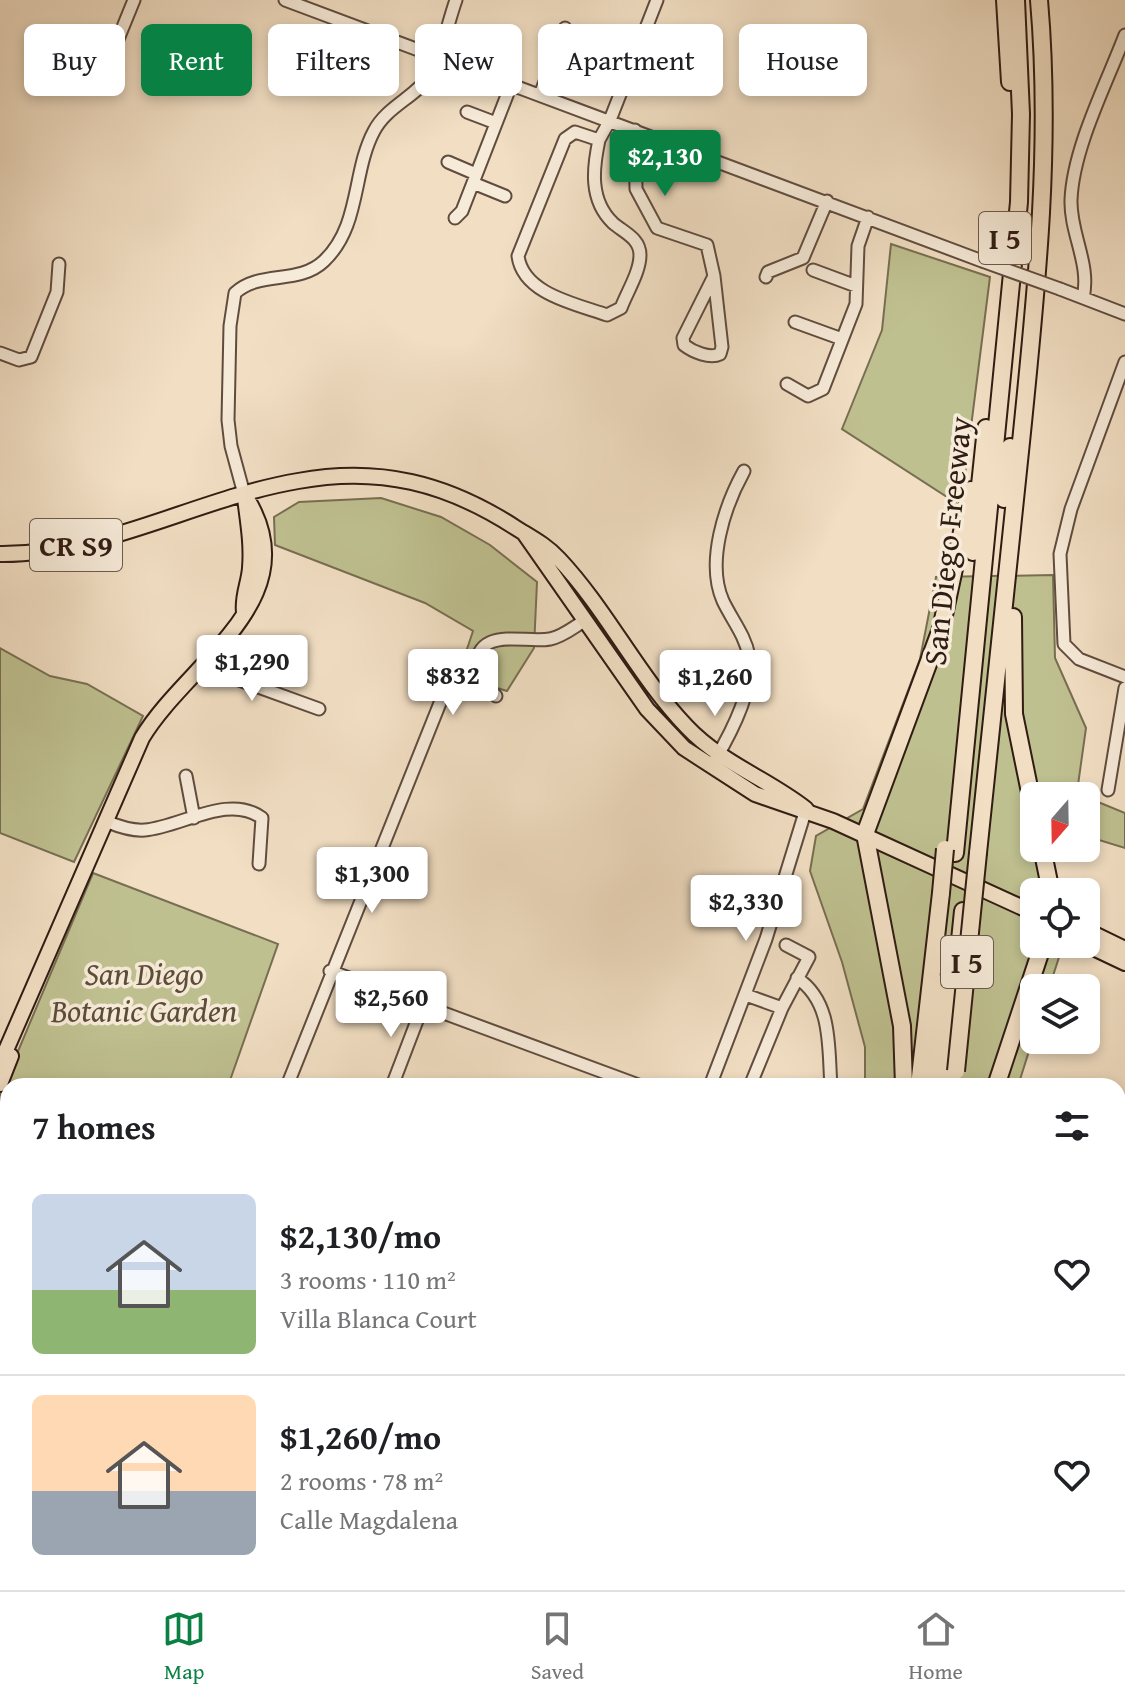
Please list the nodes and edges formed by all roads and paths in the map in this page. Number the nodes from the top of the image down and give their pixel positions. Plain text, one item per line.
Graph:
1 (134, 0) edge
2 (285, 0) edge
3 (456, 0) edge
4 (657, 0) edge
5 (1005, 0) edge
6 (1016, 0) edge
7 (1030, 0) edge
8 (1039, 0) edge
9 (124, 24) edge
10 (449, 24) edge
11 (1125, 35) edge
12 (415, 49) edge
13 (415, 88) edge
14 (507, 96) edge
15 (543, 96) edge
16 (467, 112) dead end
17 (610, 120) junction
18 (496, 123) junction
19 (635, 130) junction
20 (599, 140) junction
21 (448, 162) dead end
22 (475, 179) junction
23 (505, 196) dead end
24 (827, 201) junction
25 (868, 217) junction
26 (455, 218) dead end
27 (59, 264) dead end
28 (813, 270) dead end
29 (714, 276) junction
30 (766, 277) dead end
31 (856, 286) junction
32 (1083, 298) junction
33 (1125, 314) edge
34 (795, 322) dead end
35 (842, 339) junction
36 (0, 353) edge
37 (1125, 362) edge
38 (787, 384) dead end
39 (1026, 388) junction
40 (744, 471) dead end
41 (981, 475) junction
42 (244, 494) junction
43 (524, 533) junction
44 (0, 554) edge
45 (584, 621) junction
46 (215, 656) junction
47 (1125, 677) edge
48 (446, 688) dead end
49 (1125, 688) edge
50 (496, 696) dead end
51 (319, 709) dead end
52 (719, 754) junction
53 (711, 768) junction
54 (186, 776) dead end
55 (1028, 782) edge
56 (1108, 790) dead end
57 (806, 809) junction
58 (194, 818) junction
59 (108, 822) junction
60 (865, 834) junction
61 (962, 852) junction
62 (259, 864) dead end
63 (945, 895) junction
64 (1020, 906) edge
65 (1100, 937) edge
66 (786, 945) dead end
67 (1125, 949) edge
68 (1100, 951) edge
69 (1038, 958) edge
70 (1125, 963) edge
71 (330, 971) junction
72 (797, 978) junction
73 (746, 995) junction
74 (423, 1005) junction
75 (782, 1008) junction
76 (3, 1060) edge
77 (290, 1078) edge
78 (395, 1078) edge
79 (619, 1078) edge
80 (713, 1078) edge
81 (753, 1078) edge
82 (830, 1078) edge
83 (904, 1078) edge
84 (920, 1078) edge
85 (932, 1078) edge
86 (946, 1078) edge
87 (955, 1078) edge
88 (999, 1078) edge

1 - 9 street
2 - 12 street
3 - 10 street
4 - 17 street
5 - 41 highway, San Diego Freeway / I 5
6 - 61 highway
7 - 61 highway
8 - 39 highway, San Diego Freeway / I 5
11 - 32 street
13 - 42 street
14 - 18 street
15 - 17 street
16 - 18 street
17 - 19 street
17 - 20 street
18 - 22 street
19 - 24 street
19 - 29 street
20 - 20 street
21 - 22 street
22 - 23 street
22 - 26 street
24 - 25 street
24 - 30 street
25 - 31 street
25 - 32 street, bridge
27 - 36 street
28 - 31 street
29 - 29 street
31 - 35 street
32 - 33 street
34 - 35 street
35 - 38 street
37 - 47 street
39 - 55 highway
39 - 61 highway, San Diego Freeway / I 5
40 - 52 street
41 - 60 highway
41 - 61 highway, San Diego Freeway / I 5
42 - 43 main road, CR S9
42 - 44 main road, CR S9
42 - 46 main road
43 - 45 main road, CR S9
43 - 52 main road, CR S9
45 - 50 street
45 - 53 main road, CR S9
46 - 51 street
46 - 59 main road
48 - 71 street
49 - 56 street
52 - 53 street
52 - 57 main road, CR S9
53 - 57 main road, CR S9
54 - 58 street
57 - 60 main road, CR S9
57 - 73 street
58 - 59 street
58 - 62 street
59 - 76 main road
60 - 64 main road, CR S9
60 - 83 highway
61 - 63 highway, San Diego Freeway / I 5, bridge
61 - 86 highway
61 - 87 highway, San Diego Freeway / I 5, bridge
63 - 84 highway, San Diego Freeway / I 5
63 - 85 highway
65 - 67 main road
66 - 72 street
68 - 70 main road
69 - 88 highway
71 - 74 street
71 - 77 street
72 - 75 street
72 - 82 street
73 - 75 street
73 - 80 street
74 - 78 street
74 - 79 street
75 - 81 street

